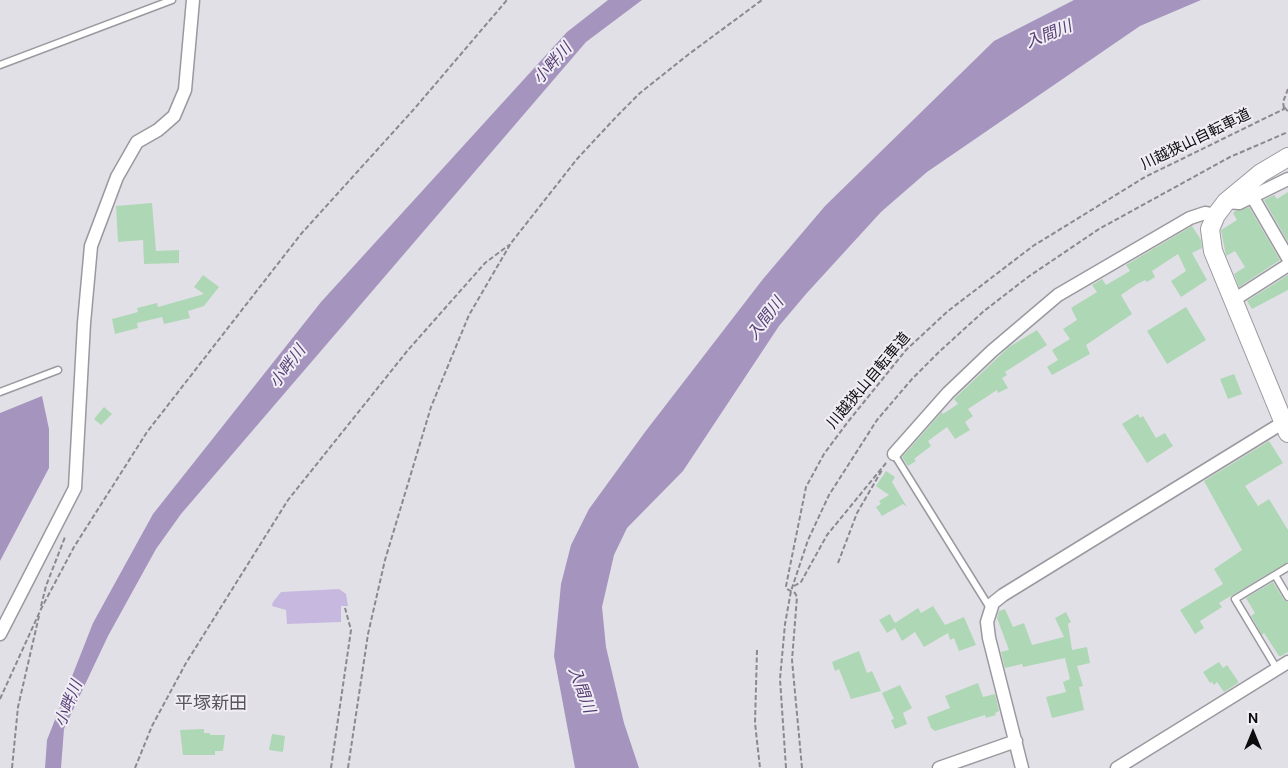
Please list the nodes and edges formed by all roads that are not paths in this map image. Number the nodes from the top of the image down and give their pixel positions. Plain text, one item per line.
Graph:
1 (172, 0) edge
2 (193, 0) edge
3 (0, 65) edge
4 (1288, 157) edge
5 (1288, 179) edge
6 (1252, 196) junction
7 (1221, 208) junction
8 (1288, 258) edge
9 (1288, 265) edge
10 (1232, 301) junction
11 (58, 370) dead end
12 (0, 392) edge
13 (1286, 425) edge
14 (894, 454) joint
15 (1288, 567) edge
16 (1275, 575) junction
17 (1288, 597) edge
18 (991, 609) junction
19 (0, 634) edge
20 (1283, 666) edge
21 (1016, 741) junction
22 (940, 768) edge
23 (1022, 768) edge
24 (1117, 768) edge

1 - 3 lane
2 - 19 street
4 - 7 street
5 - 6 street
6 - 7 street
6 - 8 street
7 - 10 street
7 - 14 street
9 - 10 street
10 - 13 street
11 - 12 lane
13 - 18 street
14 - 18 lane
15 - 16 lane
16 - 17 lane
16 - 20 lane
18 - 21 street
20 - 24 street
21 - 22 street
21 - 23 street

